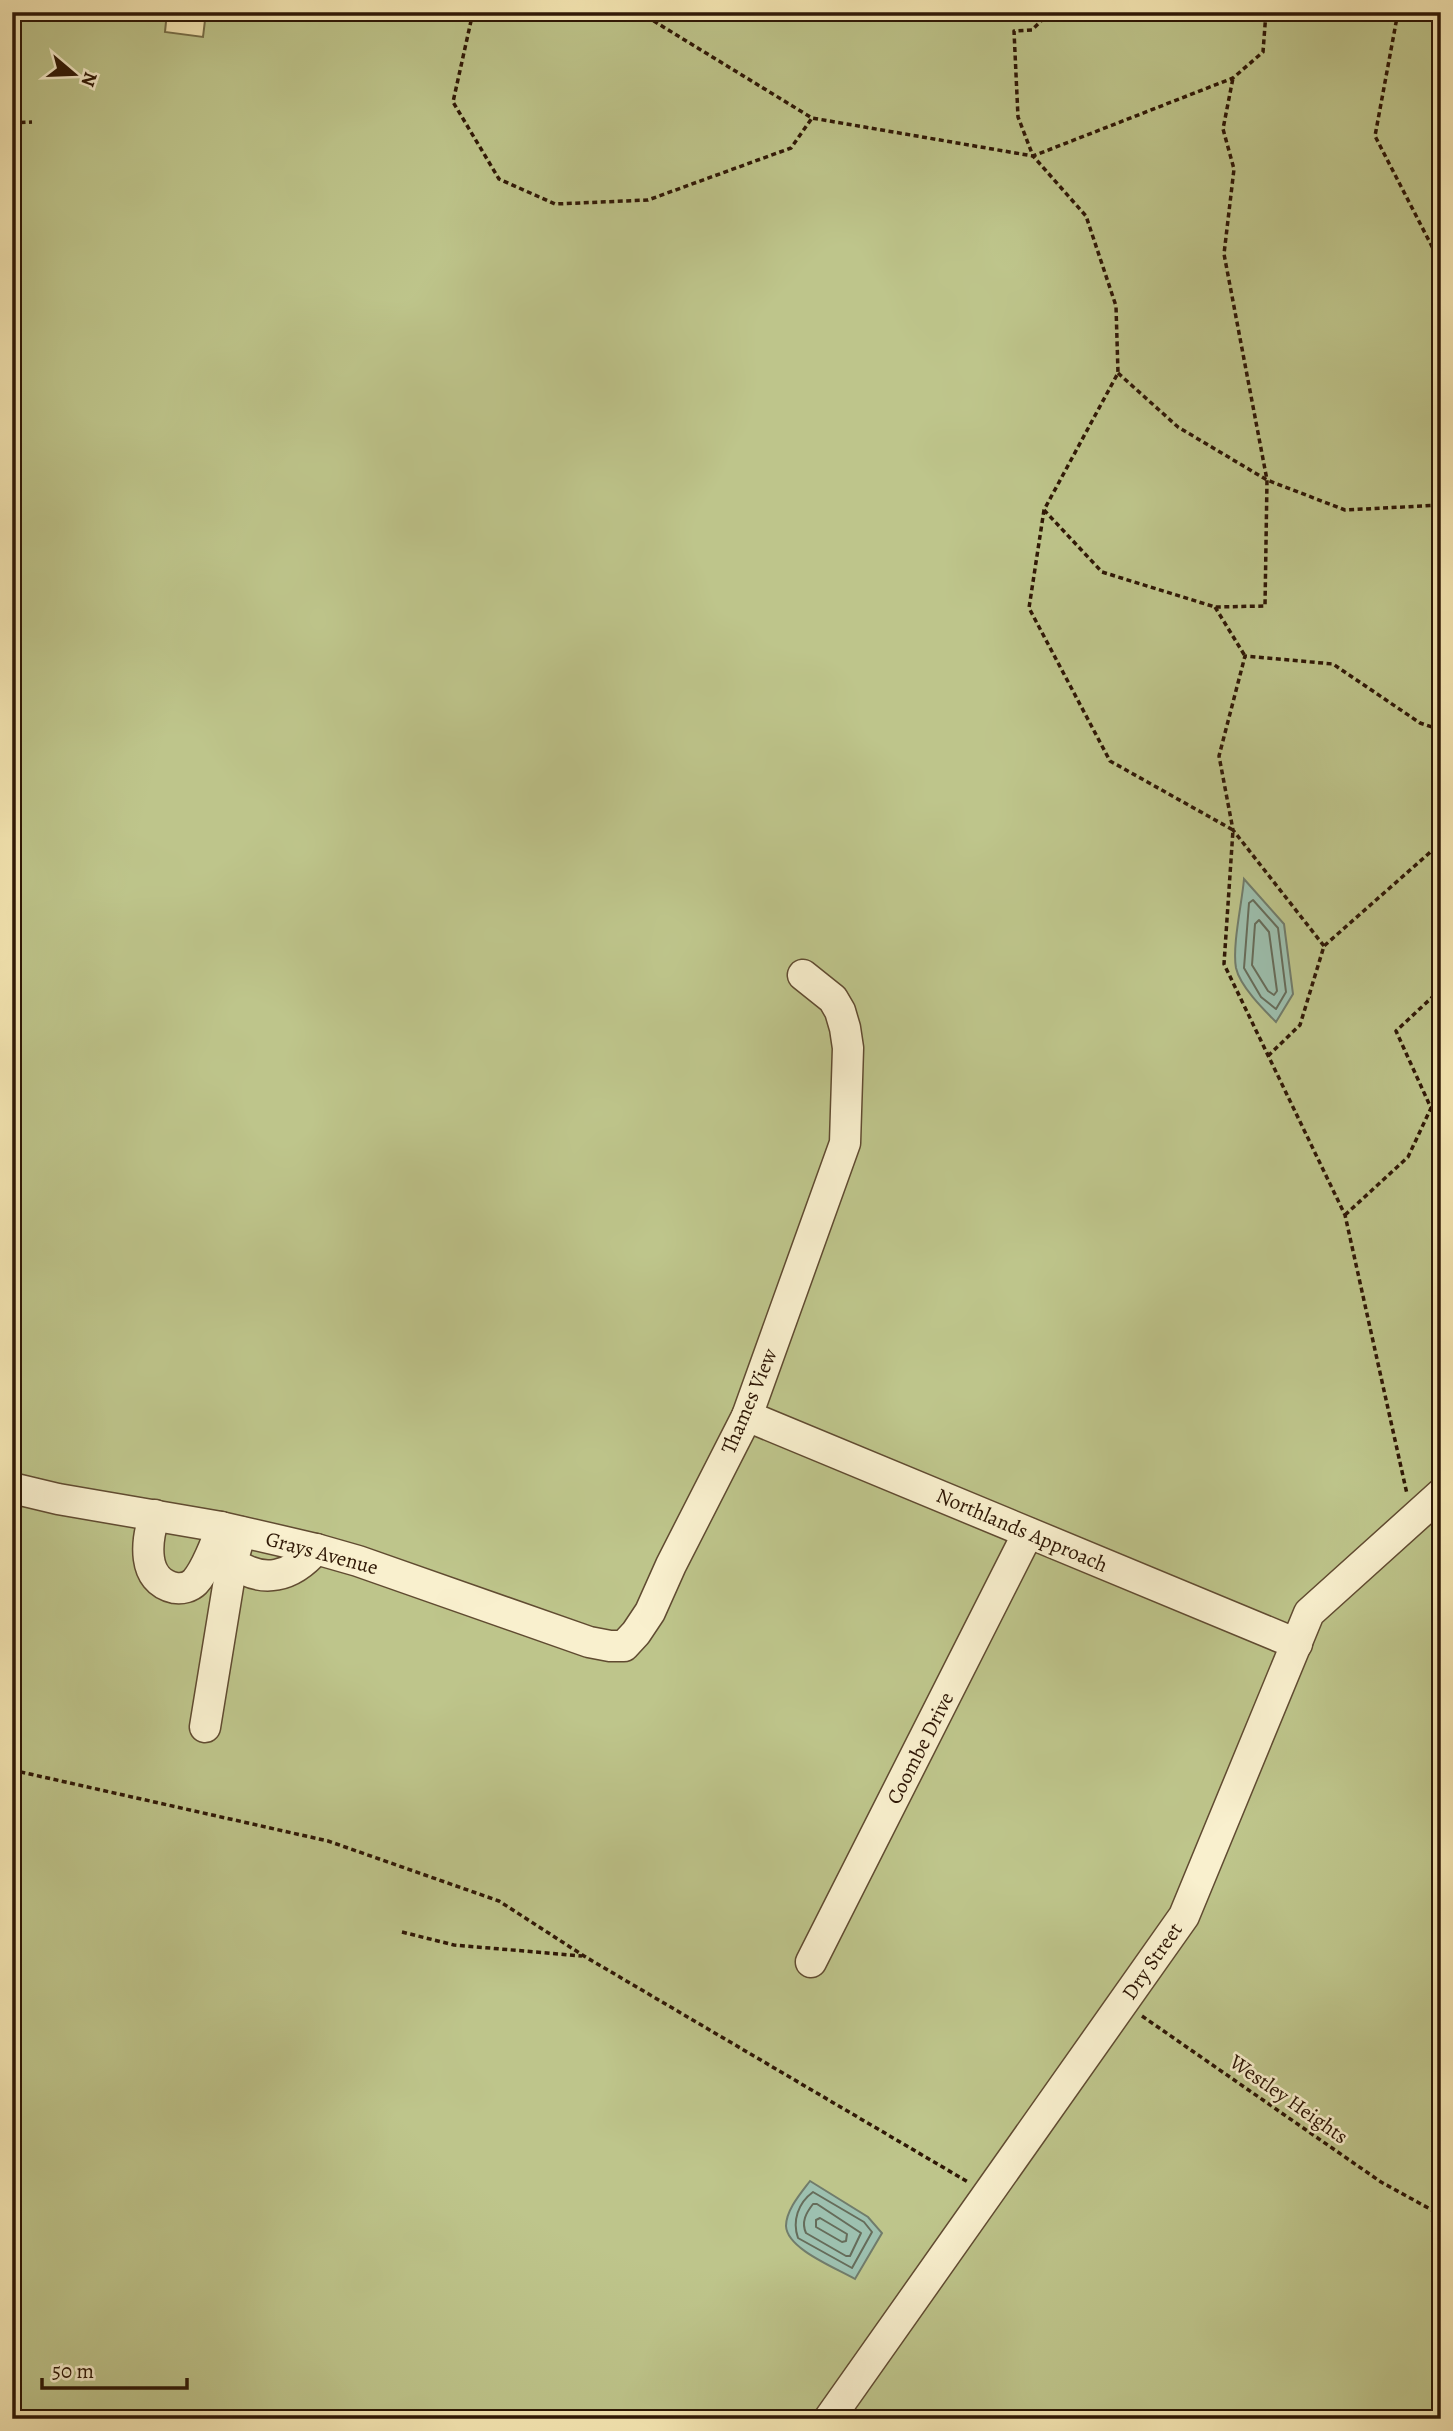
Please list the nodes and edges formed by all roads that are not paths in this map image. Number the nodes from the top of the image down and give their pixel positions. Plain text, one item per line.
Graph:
1 (803, 975) dead end
2 (747, 1416) junction
3 (12, 1488) edge
4 (1441, 1494) edge
5 (155, 1515) junction
6 (231, 1530) junction
7 (1028, 1533) junction
8 (316, 1549) junction
9 (232, 1562) junction
10 (1297, 1644) junction
11 (624, 1646) joint
12 (205, 1727) dead end
13 (811, 1962) dead end
14 (829, 2419) edge

1 - 2 street, Thames View
2 - 7 street, Northlands Approach
2 - 11 street, Thames View
3 - 5 street, Grays Avenue
4 - 10 street, Dry Street
5 - 6 street, Grays Avenue
5 - 6 street
6 - 8 street, Grays Avenue
6 - 9 street
7 - 10 street, Northlands Approach
7 - 13 street, Coombe Drive
8 - 9 street
8 - 11 street, Grays Avenue
9 - 12 street
10 - 14 street, Dry Street

